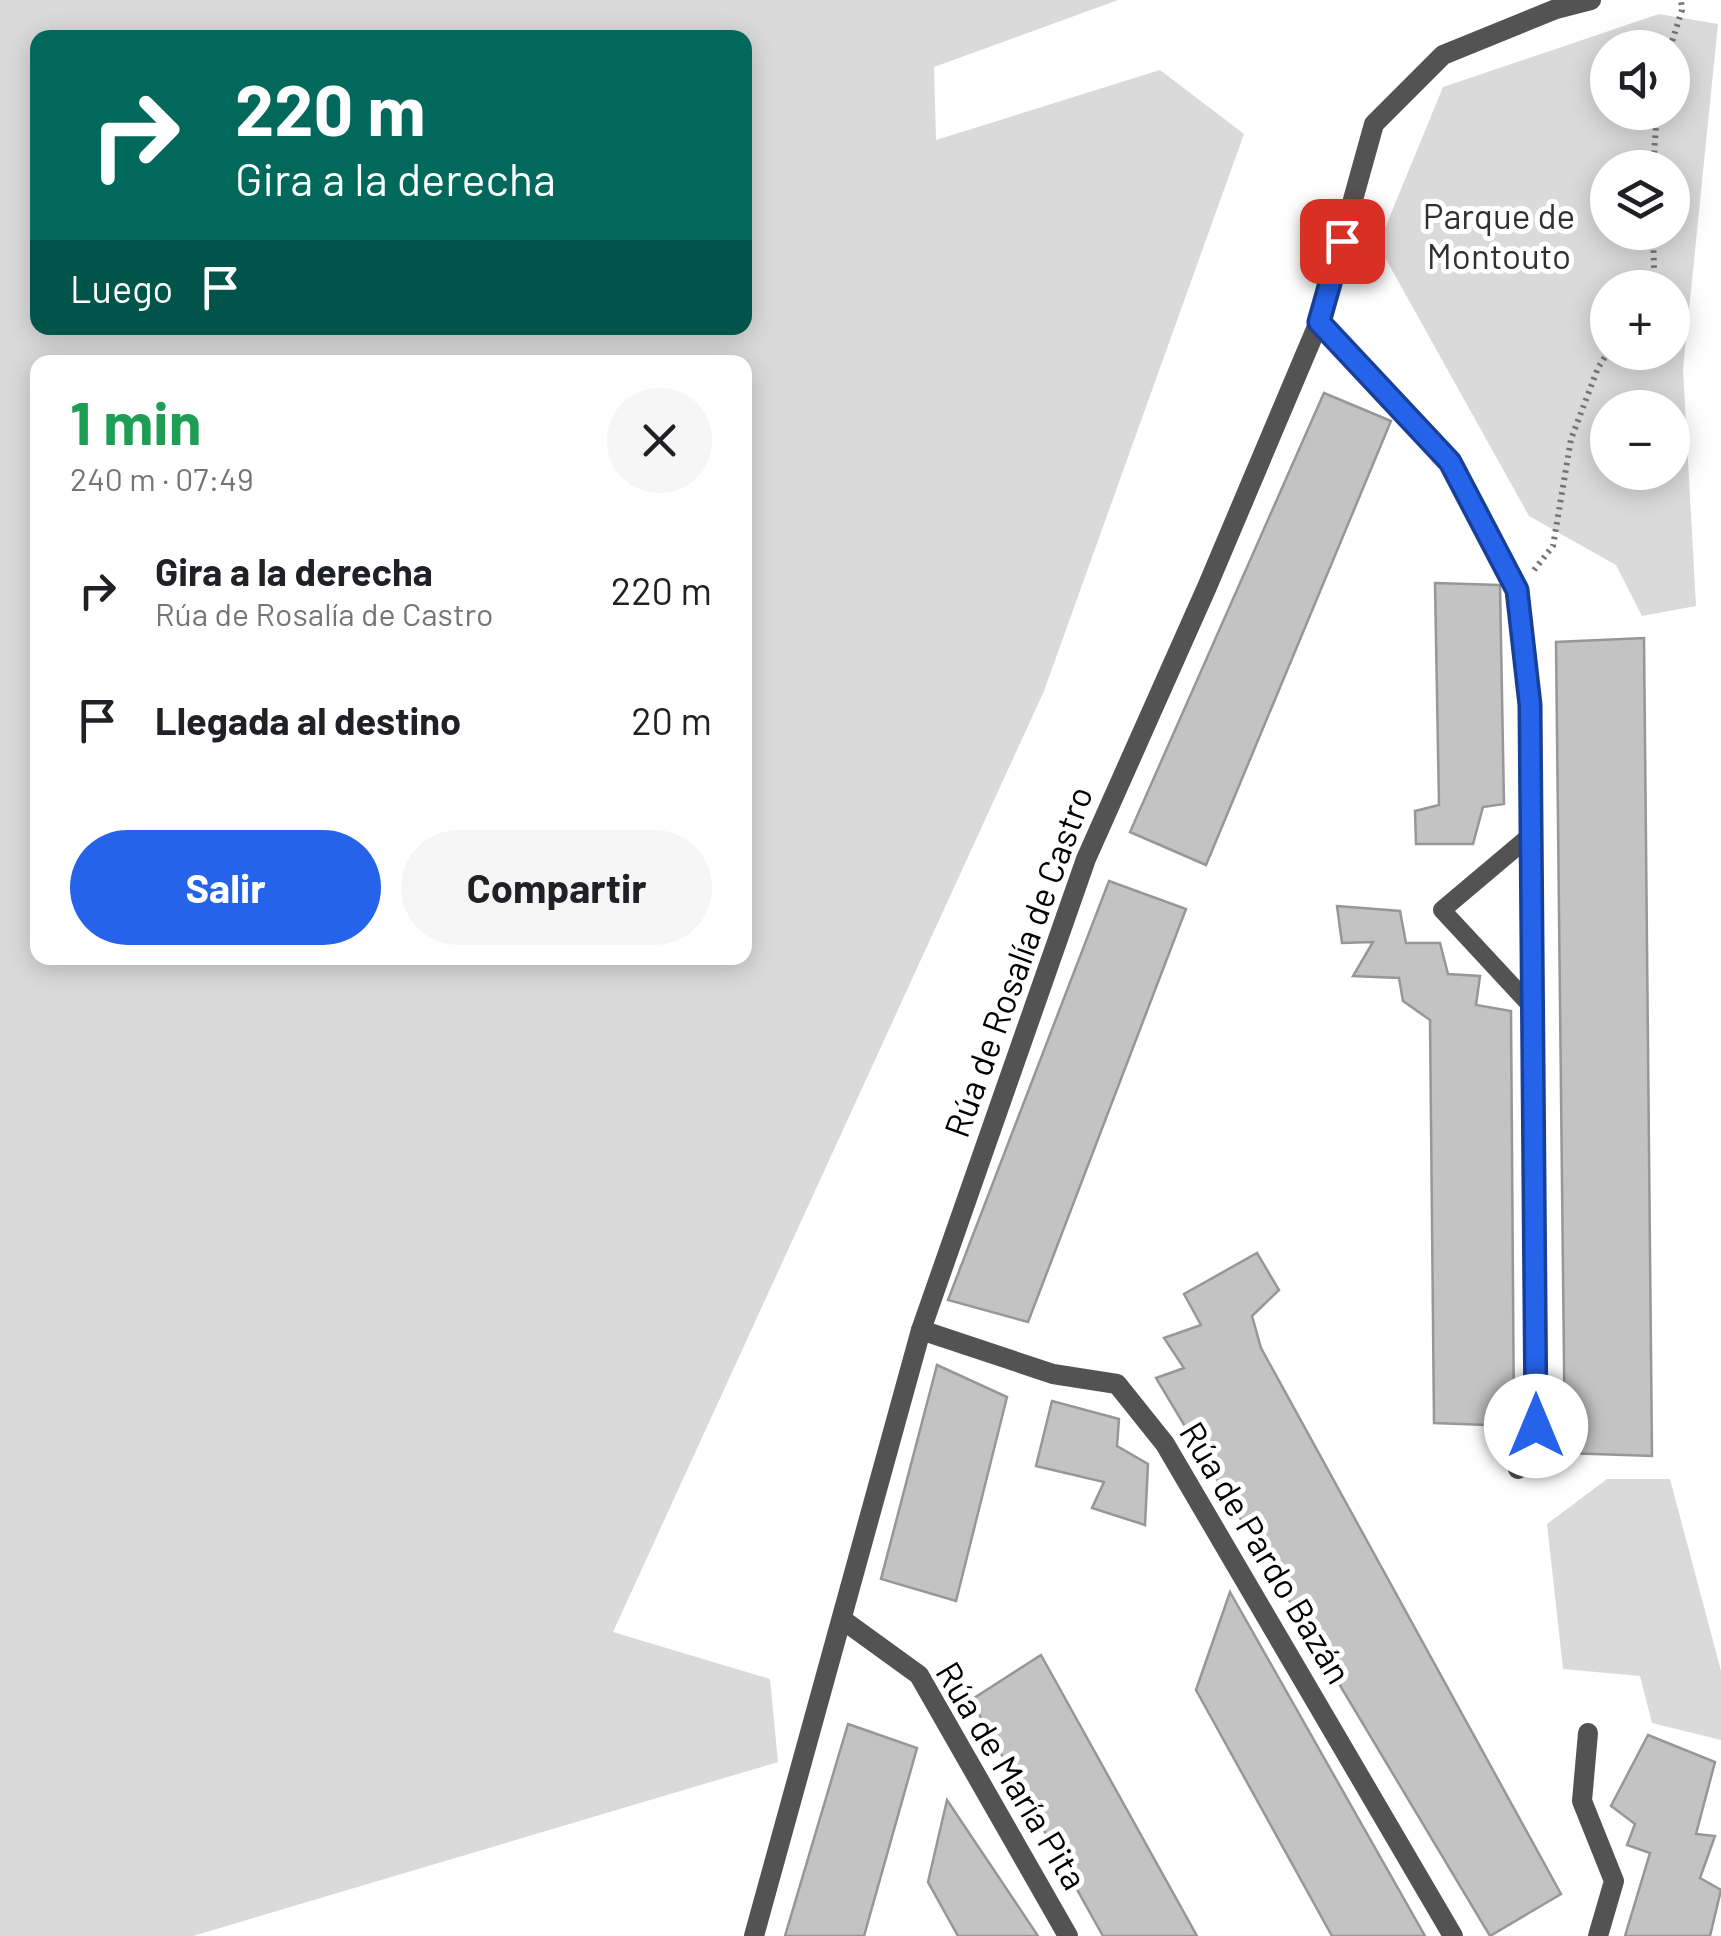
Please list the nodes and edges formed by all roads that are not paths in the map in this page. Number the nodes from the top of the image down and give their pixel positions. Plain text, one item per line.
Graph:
1 (1592, 0) edge
2 (1319, 322) junction
3 (1531, 835) junction
4 (1532, 1007) junction
5 (921, 1330) junction
6 (1518, 1469) dead end
7 (843, 1620) junction
8 (1588, 1733) dead end
9 (754, 1936) edge
10 (1068, 1936) edge
11 (1453, 1936) edge
12 (1598, 1936) edge

1 - 2 street, Rúa de Rosalía de Castro
2 - 3 street
2 - 5 street, Rúa de Rosalía de Castro
3 - 4 street
3 - 4 lane
4 - 6 street
5 - 7 street, Rúa de Rosalía de Castro
5 - 11 street, Rúa de Pardo Bazán
7 - 9 street, Rúa de Rosalía de Castro
7 - 10 street, Rúa de María Pita
8 - 12 street

